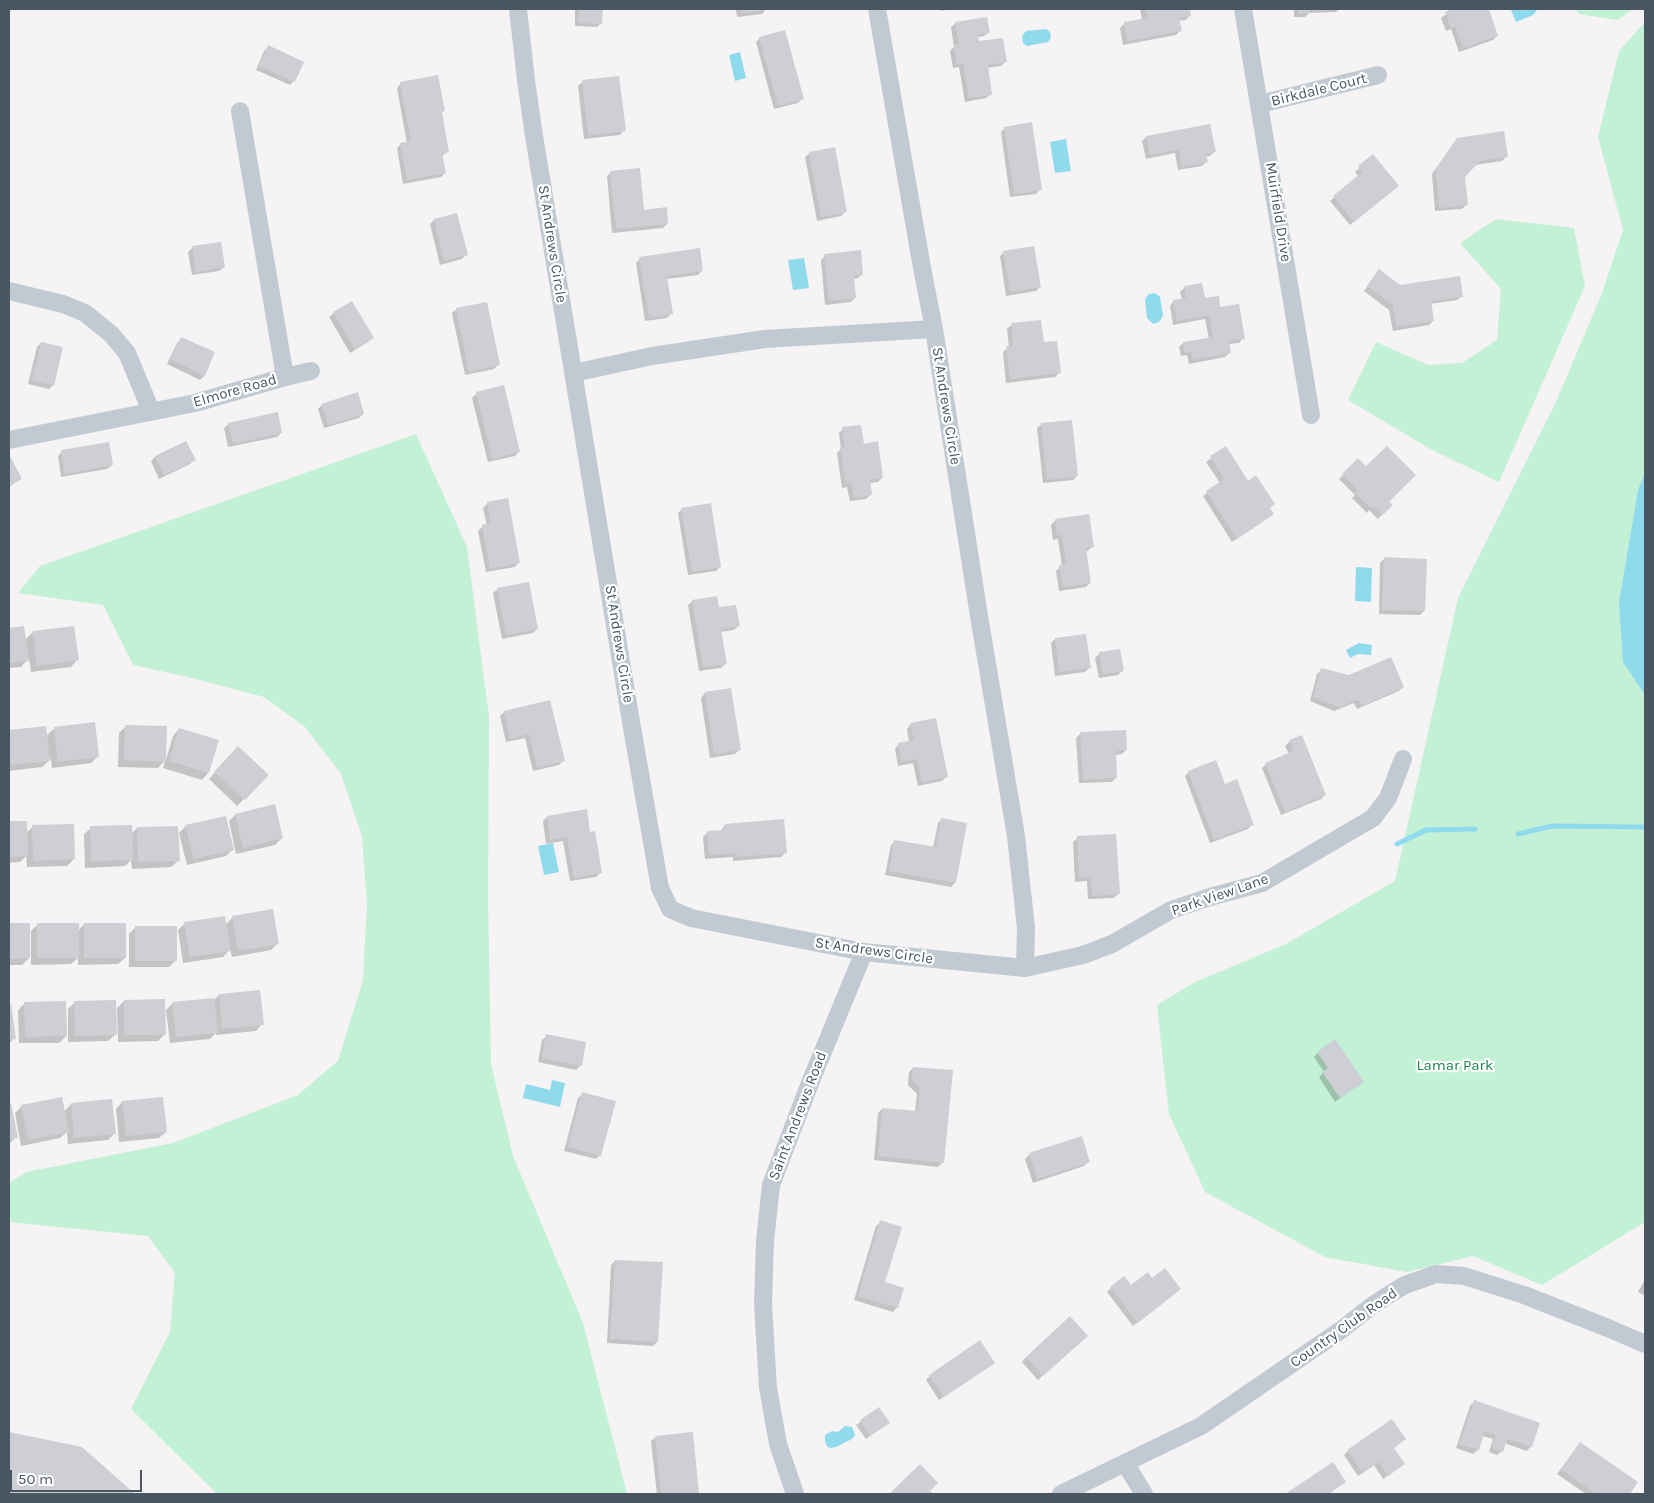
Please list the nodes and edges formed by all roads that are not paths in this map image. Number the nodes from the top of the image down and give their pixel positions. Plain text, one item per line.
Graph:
1 (518, 9) edge
2 (877, 9) edge
3 (1243, 9) edge
4 (1378, 75) dead end
5 (1260, 104) junction
6 (240, 111) dead end
7 (9, 291) edge
8 (934, 329) junction
9 (311, 371) dead end
10 (574, 372) junction
11 (285, 377) junction
12 (151, 411) junction
13 (1311, 415) dead end
14 (9, 440) edge
15 (1403, 759) dead end
16 (864, 952) junction
17 (1025, 968) junction
18 (1645, 1344) edge
19 (1126, 1463) junction
20 (795, 1494) edge
21 (1061, 1494) edge
22 (1144, 1494) edge

1 - 10 street, St Andrews Circle
2 - 8 street, St Andrews Circle
3 - 5 street, Muirfield Drive
4 - 5 street, Birkdale Court
5 - 13 street, Muirfield Drive
6 - 11 street, Elmore Road
7 - 12 street
8 - 10 street
8 - 17 street, St Andrews Circle
9 - 11 street
10 - 16 street, St Andrews Circle
11 - 12 street, Elmore Road
12 - 14 street, Elmore Road
15 - 17 street, Park View Lane
16 - 17 street, St Andrews Circle
16 - 20 street, Saint Andrews Road
18 - 19 street, Country Club Road
19 - 21 street, Country Club Road
19 - 22 street

